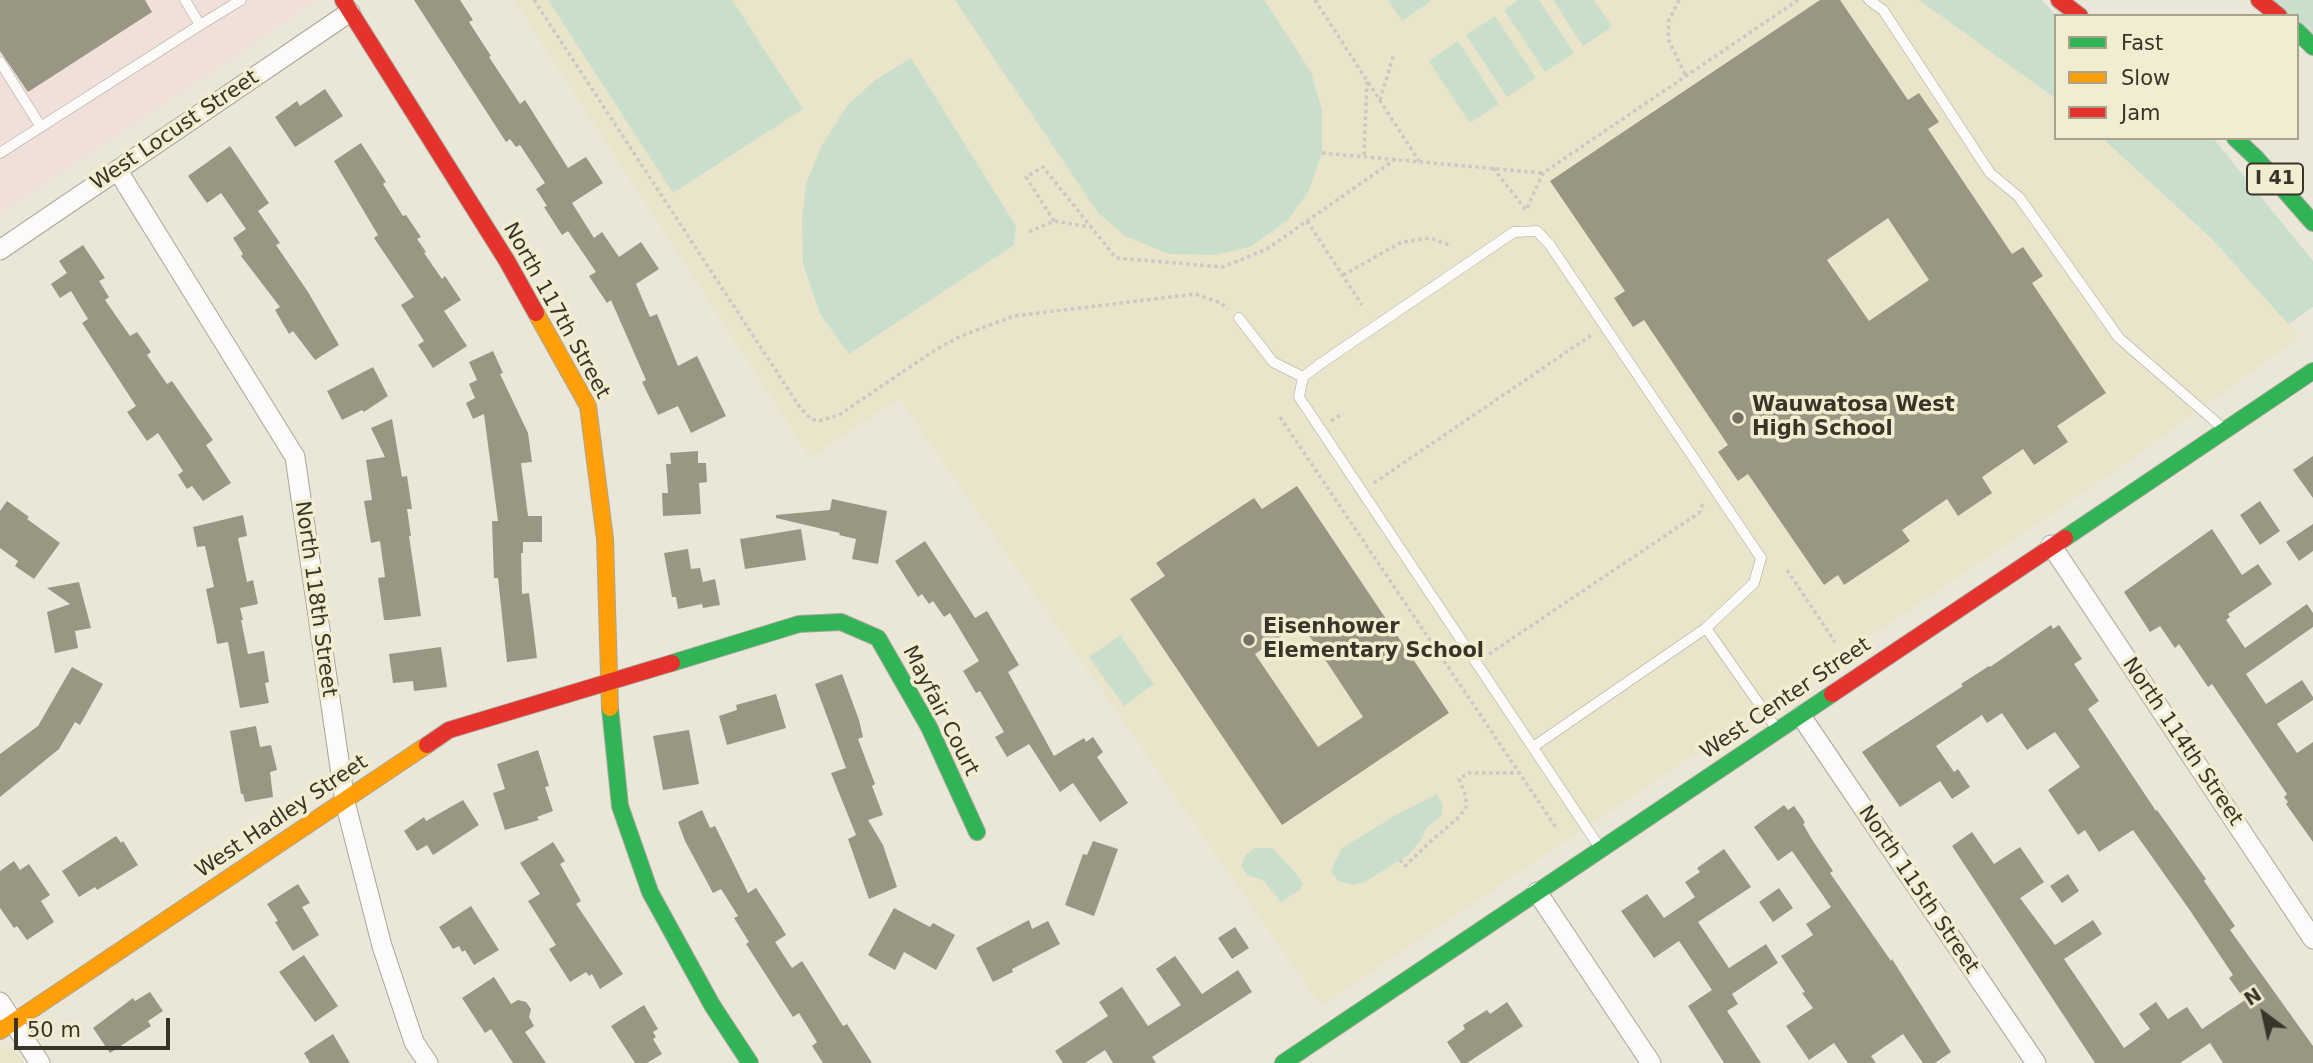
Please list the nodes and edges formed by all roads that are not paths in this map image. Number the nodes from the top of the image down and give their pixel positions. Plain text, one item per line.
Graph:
1 (185, 0) edge
2 (241, 0) edge
3 (1869, 0) edge
4 (2059, 0) edge
5 (2259, 0) edge
6 (346, 6) edge
7 (2077, 14) edge
8 (2276, 14) edge
9 (200, 25) junction
10 (2299, 33) edge
11 (2313, 47) edge
12 (0, 62) edge
13 (41, 127) junction
14 (2237, 140) edge
15 (0, 153) edge
16 (118, 171) junction
17 (2313, 223) edge
18 (0, 250) edge
19 (1239, 318) road end
20 (2313, 372) edge
21 (1303, 377) junction
22 (2225, 430) junction
23 (2051, 545) junction
24 (1706, 628) junction
25 (608, 683) junction
26 (1801, 716) junction
27 (1777, 731) junction
28 (1533, 747) junction
29 (345, 802) junction
30 (977, 832) dead end
31 (1600, 849) junction
32 (1537, 892) junction
33 (2313, 939) edge
34 (0, 1002) edge
35 (7, 1026) edge
36 (40, 1063) edge
37 (428, 1063) edge
38 (750, 1063) edge
39 (1283, 1063) edge
40 (1651, 1063) edge
41 (2036, 1063) edge

1 - 9 lane
2 - 9 lane
3 - 22 lane
4 - 7 main road
5 - 8 main road
6 - 16 street, West Locust Street
6 - 25 main road, North 117th Street
9 - 13 lane
10 - 11 main road
12 - 13 lane
13 - 15 lane
14 - 17 main road, I 41
16 - 18 street, West Locust Street
16 - 29 street, North 118th Street
19 - 21 lane
20 - 22 main road, West Center Street
21 - 24 lane
21 - 28 lane
22 - 23 main road, West Center Street
23 - 26 main road, West Center Street
23 - 33 street, North 114th Street
24 - 27 lane
24 - 28 lane
25 - 29 main road, West Hadley Street
25 - 30 main road, Mayfair Court
25 - 38 main road, North 117th Street
26 - 27 main road, West Center Street
26 - 41 street, North 115th Street
27 - 31 main road, West Center Street
28 - 31 lane
29 - 35 main road, West Hadley Street
29 - 37 street, North 118th Street
31 - 32 main road, West Center Street
32 - 39 main road, West Center Street
32 - 40 street
34 - 35 street
35 - 36 street

